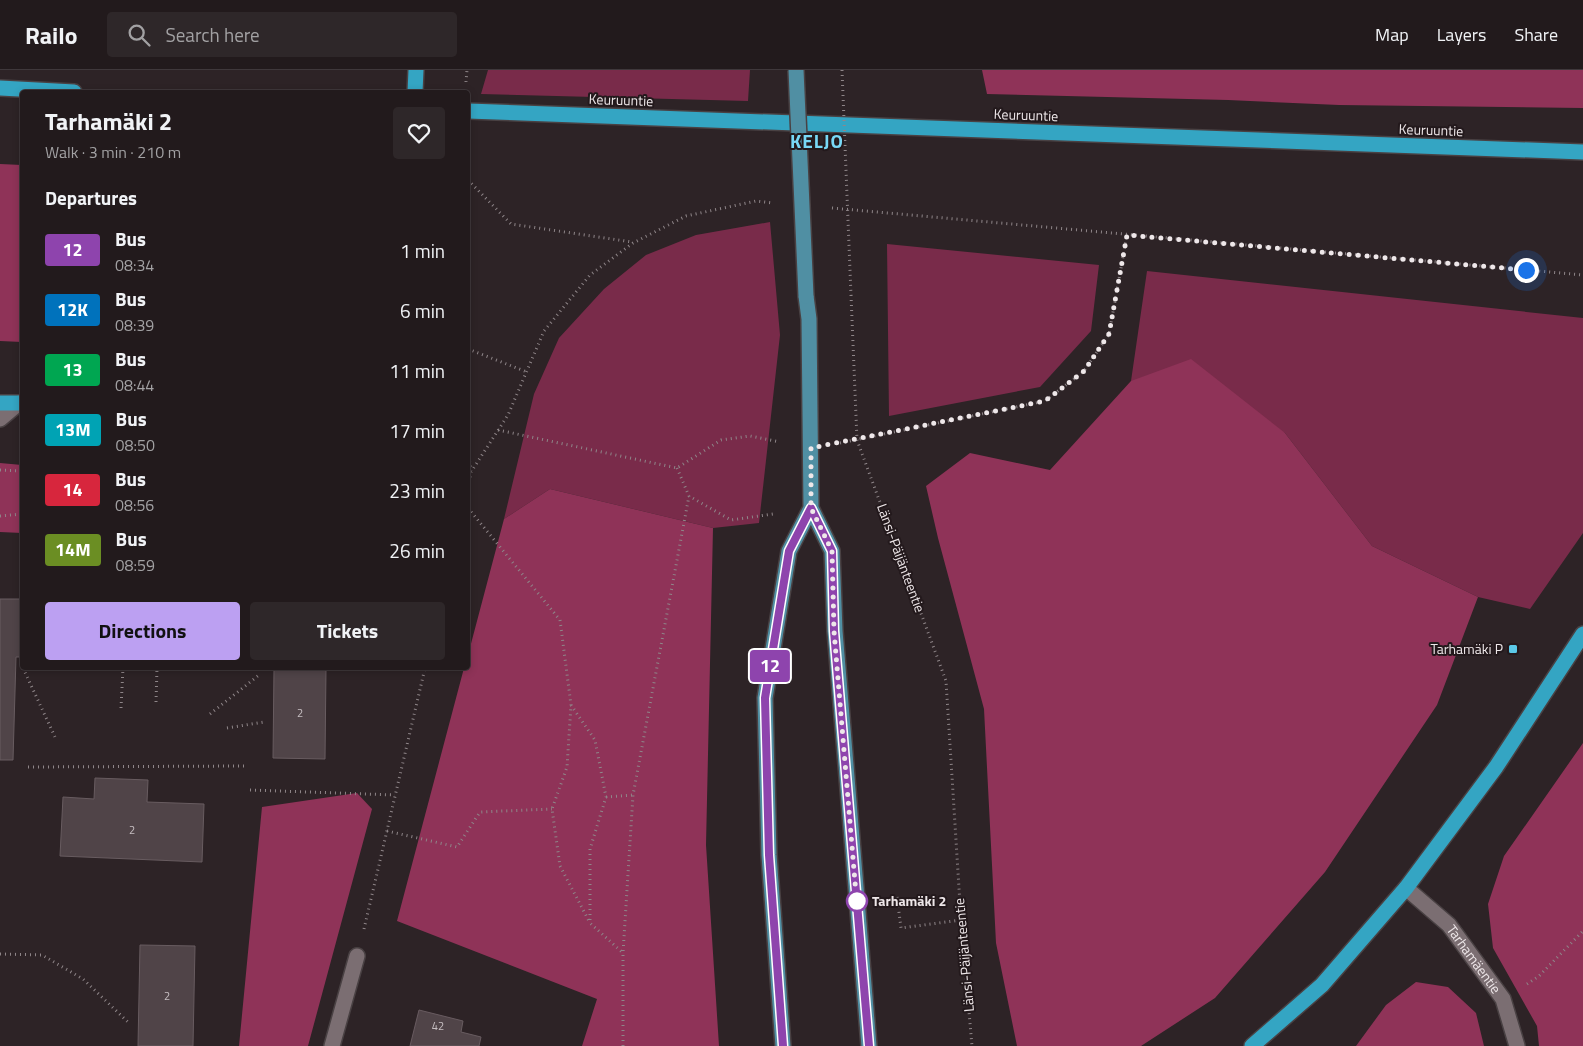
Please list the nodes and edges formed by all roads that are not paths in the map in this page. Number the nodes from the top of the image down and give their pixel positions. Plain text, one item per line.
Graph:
1 (416, 70) edge
2 (796, 70) edge
3 (0, 88) edge
4 (37, 90) edge
5 (415, 90) edge
6 (470, 111) edge
7 (1583, 152) edge
8 (0, 403) edge
9 (20, 403) edge
10 (20, 404) edge
11 (0, 419) edge
12 (811, 508) junction
13 (1583, 634) edge
14 (1406, 888) junction
15 (357, 956) road end
16 (332, 1046) edge
17 (783, 1046) edge
18 (869, 1046) edge
19 (1252, 1046) edge
20 (1517, 1046) edge

1 - 5 highway
2 - 12 main road, bridge
3 - 4 highway
6 - 7 highway, Keuruuntie
8 - 9 highway
10 - 11 street
12 - 17 main road
12 - 18 main road
13 - 14 highway
14 - 19 highway
14 - 20 street, Tarhamäentie
15 - 16 street

